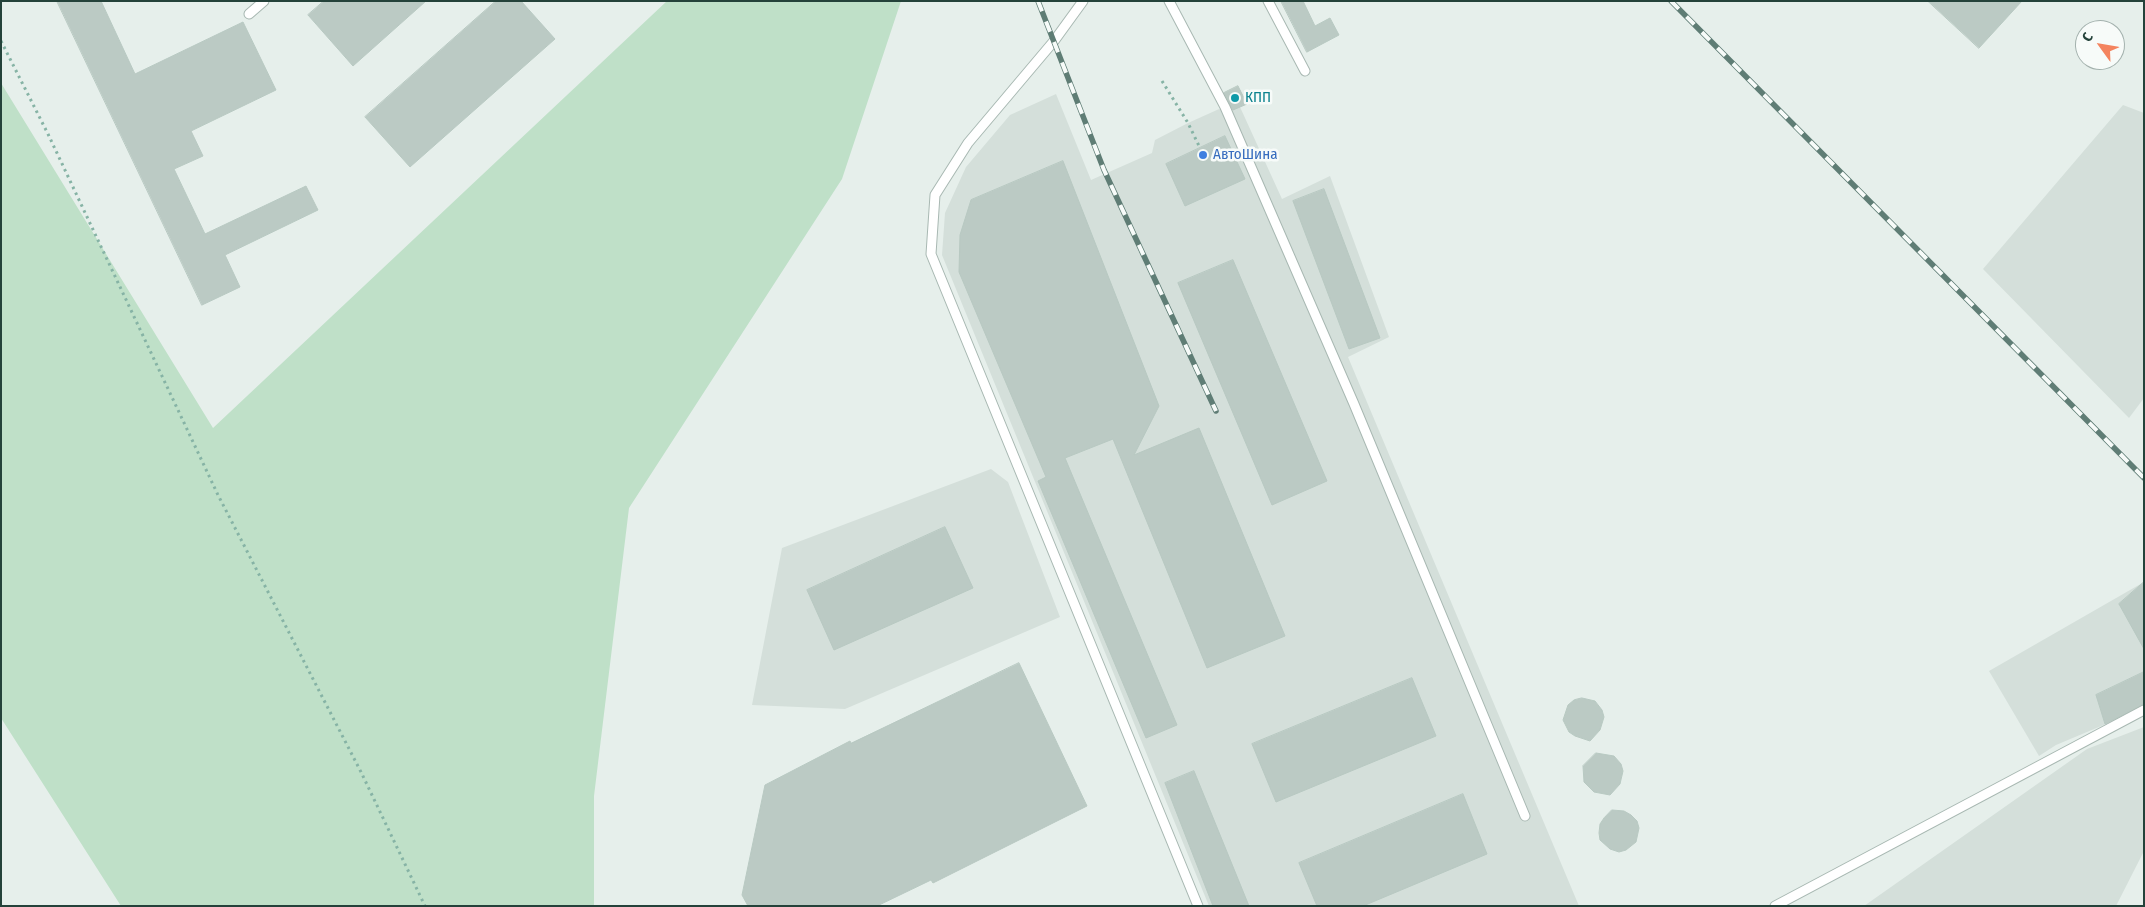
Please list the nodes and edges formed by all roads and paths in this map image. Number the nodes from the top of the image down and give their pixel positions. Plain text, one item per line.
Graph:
1 (264, 1) edge
2 (1083, 1) edge
3 (1169, 1) edge
4 (1268, 1) edge
5 (249, 14) dead end
6 (1, 42) edge
7 (1305, 71) dead end
8 (1162, 81) dead end
9 (1200, 148) dead end
10 (2144, 710) edge
11 (1525, 816) dead end
12 (424, 906) edge
13 (1198, 906) edge
14 (1775, 906) edge

1 - 5 lane
2 - 13 lane
3 - 11 lane
4 - 7 lane
6 - 12 path
8 - 9 path
10 - 14 lane

